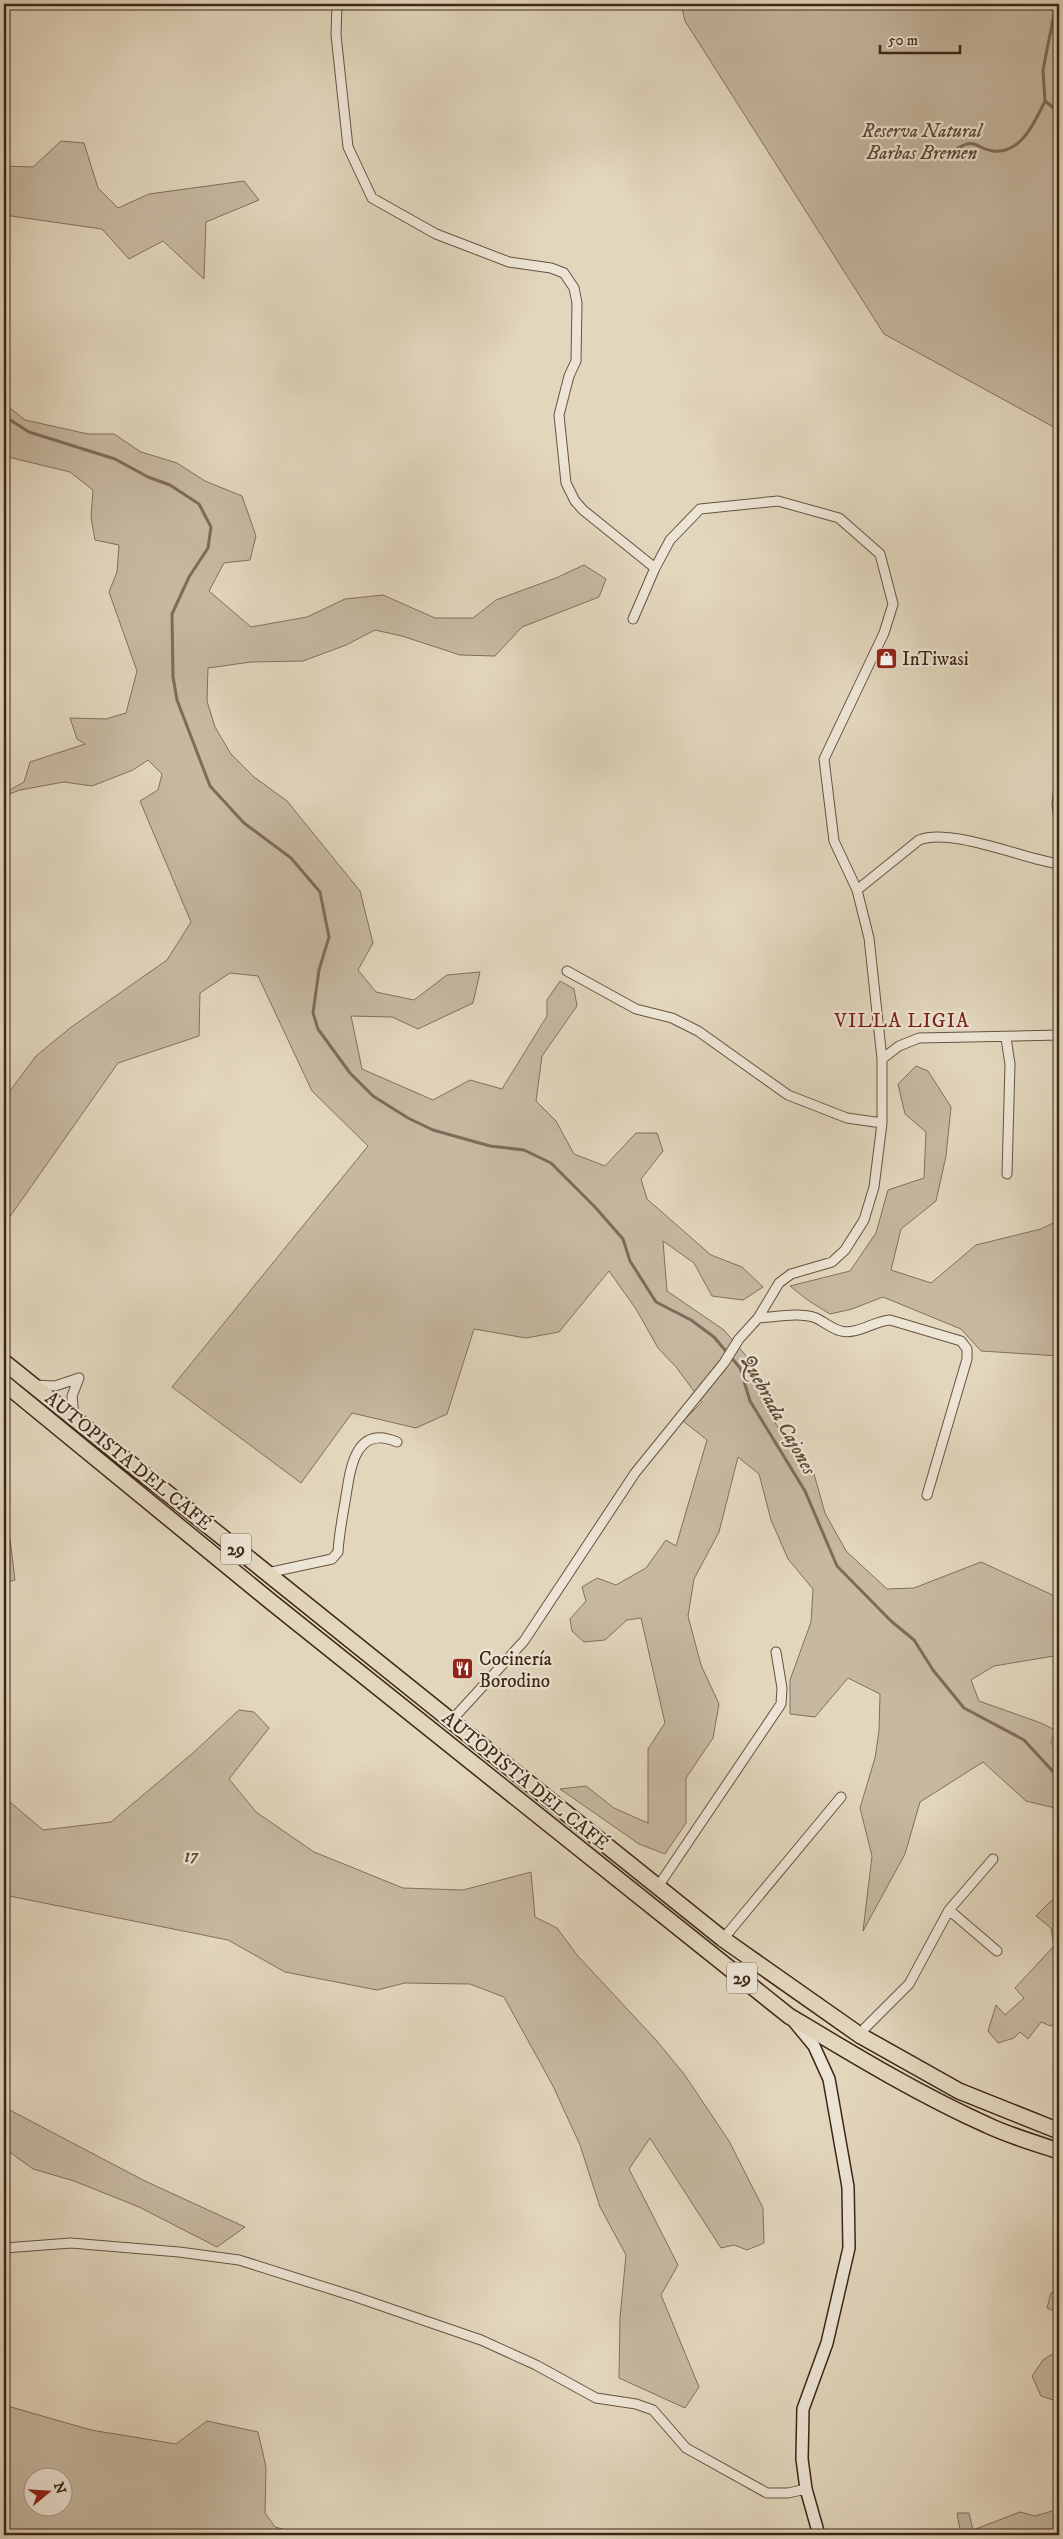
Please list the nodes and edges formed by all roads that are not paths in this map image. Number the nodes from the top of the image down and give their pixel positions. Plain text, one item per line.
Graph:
1 (337, 4) edge
2 (654, 568) junction
3 (633, 619) dead end
4 (1059, 786) edge
5 (1059, 820) edge
6 (1059, 864) edge
7 (856, 890) junction
8 (568, 971) dead end
9 (1059, 1035) edge
10 (1006, 1038) junction
11 (882, 1059) junction
12 (882, 1123) junction
13 (1007, 1174) dead end
14 (758, 1318) junction
15 (4, 1362) edge
16 (4, 1383) edge
17 (32, 1384) junction
18 (75, 1419) junction
19 (396, 1442) dead end
20 (927, 1496) dead end
21 (267, 1573) junction
22 (776, 1652) dead end
23 (451, 1721) junction
24 (841, 1797) dead end
25 (993, 1859) dead end
26 (660, 1885) junction
27 (948, 1910) junction
28 (723, 1939) junction
29 (997, 1951) dead end
30 (789, 2016) junction
31 (861, 2036) junction
32 (1059, 2131) edge
33 (1059, 2151) edge
34 (4, 2248) edge
35 (806, 2489) junction
36 (818, 2535) edge

1 - 2 street
2 - 3 street
2 - 7 street
4 - 5 street
6 - 7 street
7 - 11 street
8 - 12 street
9 - 10 street
10 - 11 street
10 - 13 street
11 - 12 street
12 - 14 street
14 - 20 street
14 - 23 street
15 - 17 highway, AUTOPISTA DEL CAFÉ / 29
16 - 30 highway, AUTOPISTA DEL CAFÉ / 29
17 - 18 highway, AUTOPISTA DEL CAFÉ / 29
17 - 18 street
18 - 21 highway, AUTOPISTA DEL CAFÉ / 29
19 - 21 street
21 - 23 highway, AUTOPISTA DEL CAFÉ / 29
22 - 26 street
23 - 26 highway, AUTOPISTA DEL CAFÉ / 29
24 - 28 street
25 - 27 street
26 - 28 highway, AUTOPISTA DEL CAFÉ / 29
27 - 29 street
27 - 31 street
28 - 31 highway, AUTOPISTA DEL CAFÉ / 29
30 - 33 highway, AUTOPISTA DEL CAFÉ / 29
30 - 35 street
31 - 32 highway, AUTOPISTA DEL CAFÉ / 29
34 - 35 street
35 - 36 street

